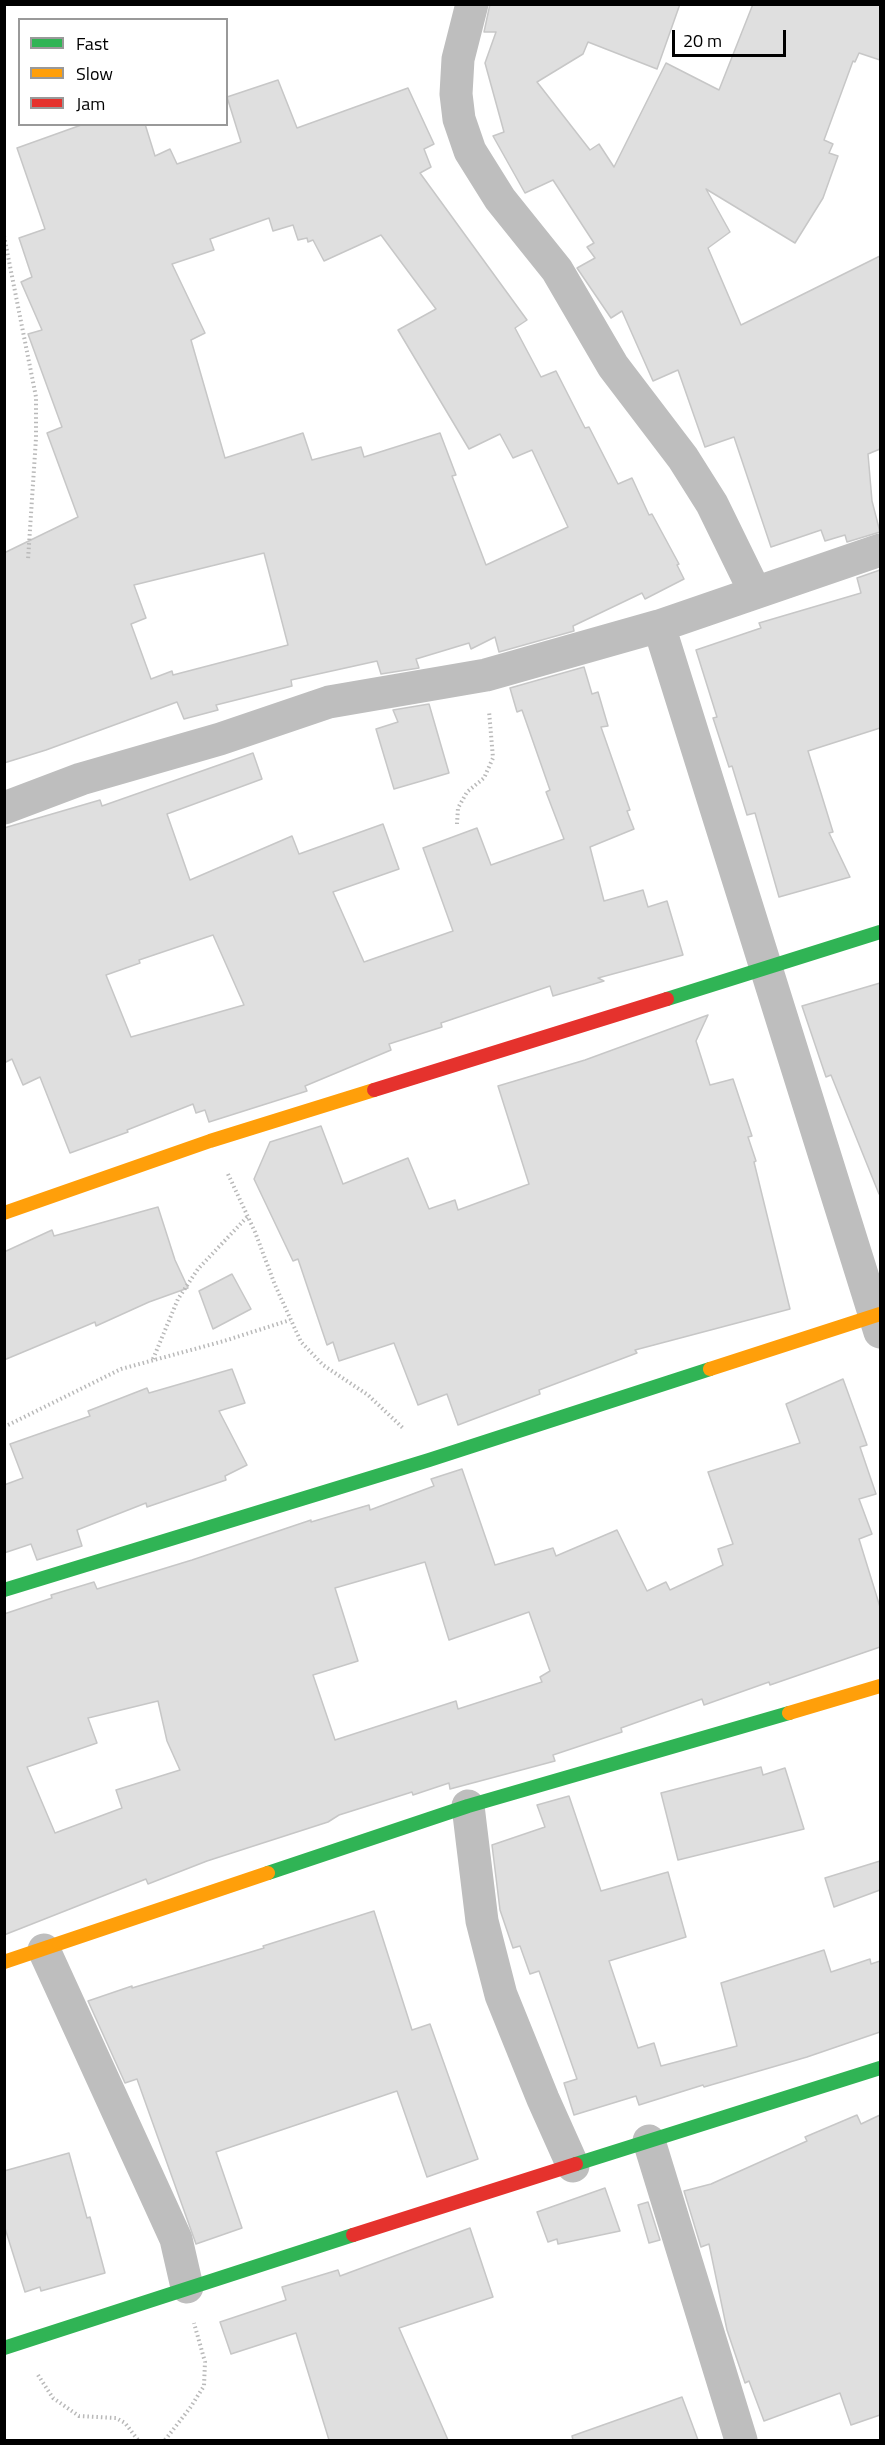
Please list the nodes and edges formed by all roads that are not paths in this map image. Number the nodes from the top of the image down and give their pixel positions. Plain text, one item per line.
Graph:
1 (472, 4) edge
2 (880, 550) edge
3 (755, 592) junction
4 (659, 626) junction
5 (4, 808) edge
6 (880, 932) edge
7 (765, 968) junction
8 (4, 1213) edge
9 (879, 1321) edge
10 (4, 1590) edge
11 (880, 1686) edge
12 (468, 1806) junction
13 (44, 1950) junction
14 (4, 1962) edge
15 (880, 2068) edge
16 (649, 2141) junction
17 (573, 2166) junction
18 (187, 2287) junction
19 (11, 2346) edge
20 (741, 2440) edge

1 - 3 street
2 - 3 street
3 - 4 street
4 - 5 street
4 - 7 street
6 - 7 street
7 - 8 street
7 - 9 street
9 - 10 street
11 - 12 street
12 - 13 street
12 - 17 street
13 - 14 street
13 - 18 street
15 - 16 street
16 - 17 street
16 - 20 street
17 - 18 street
18 - 19 street

